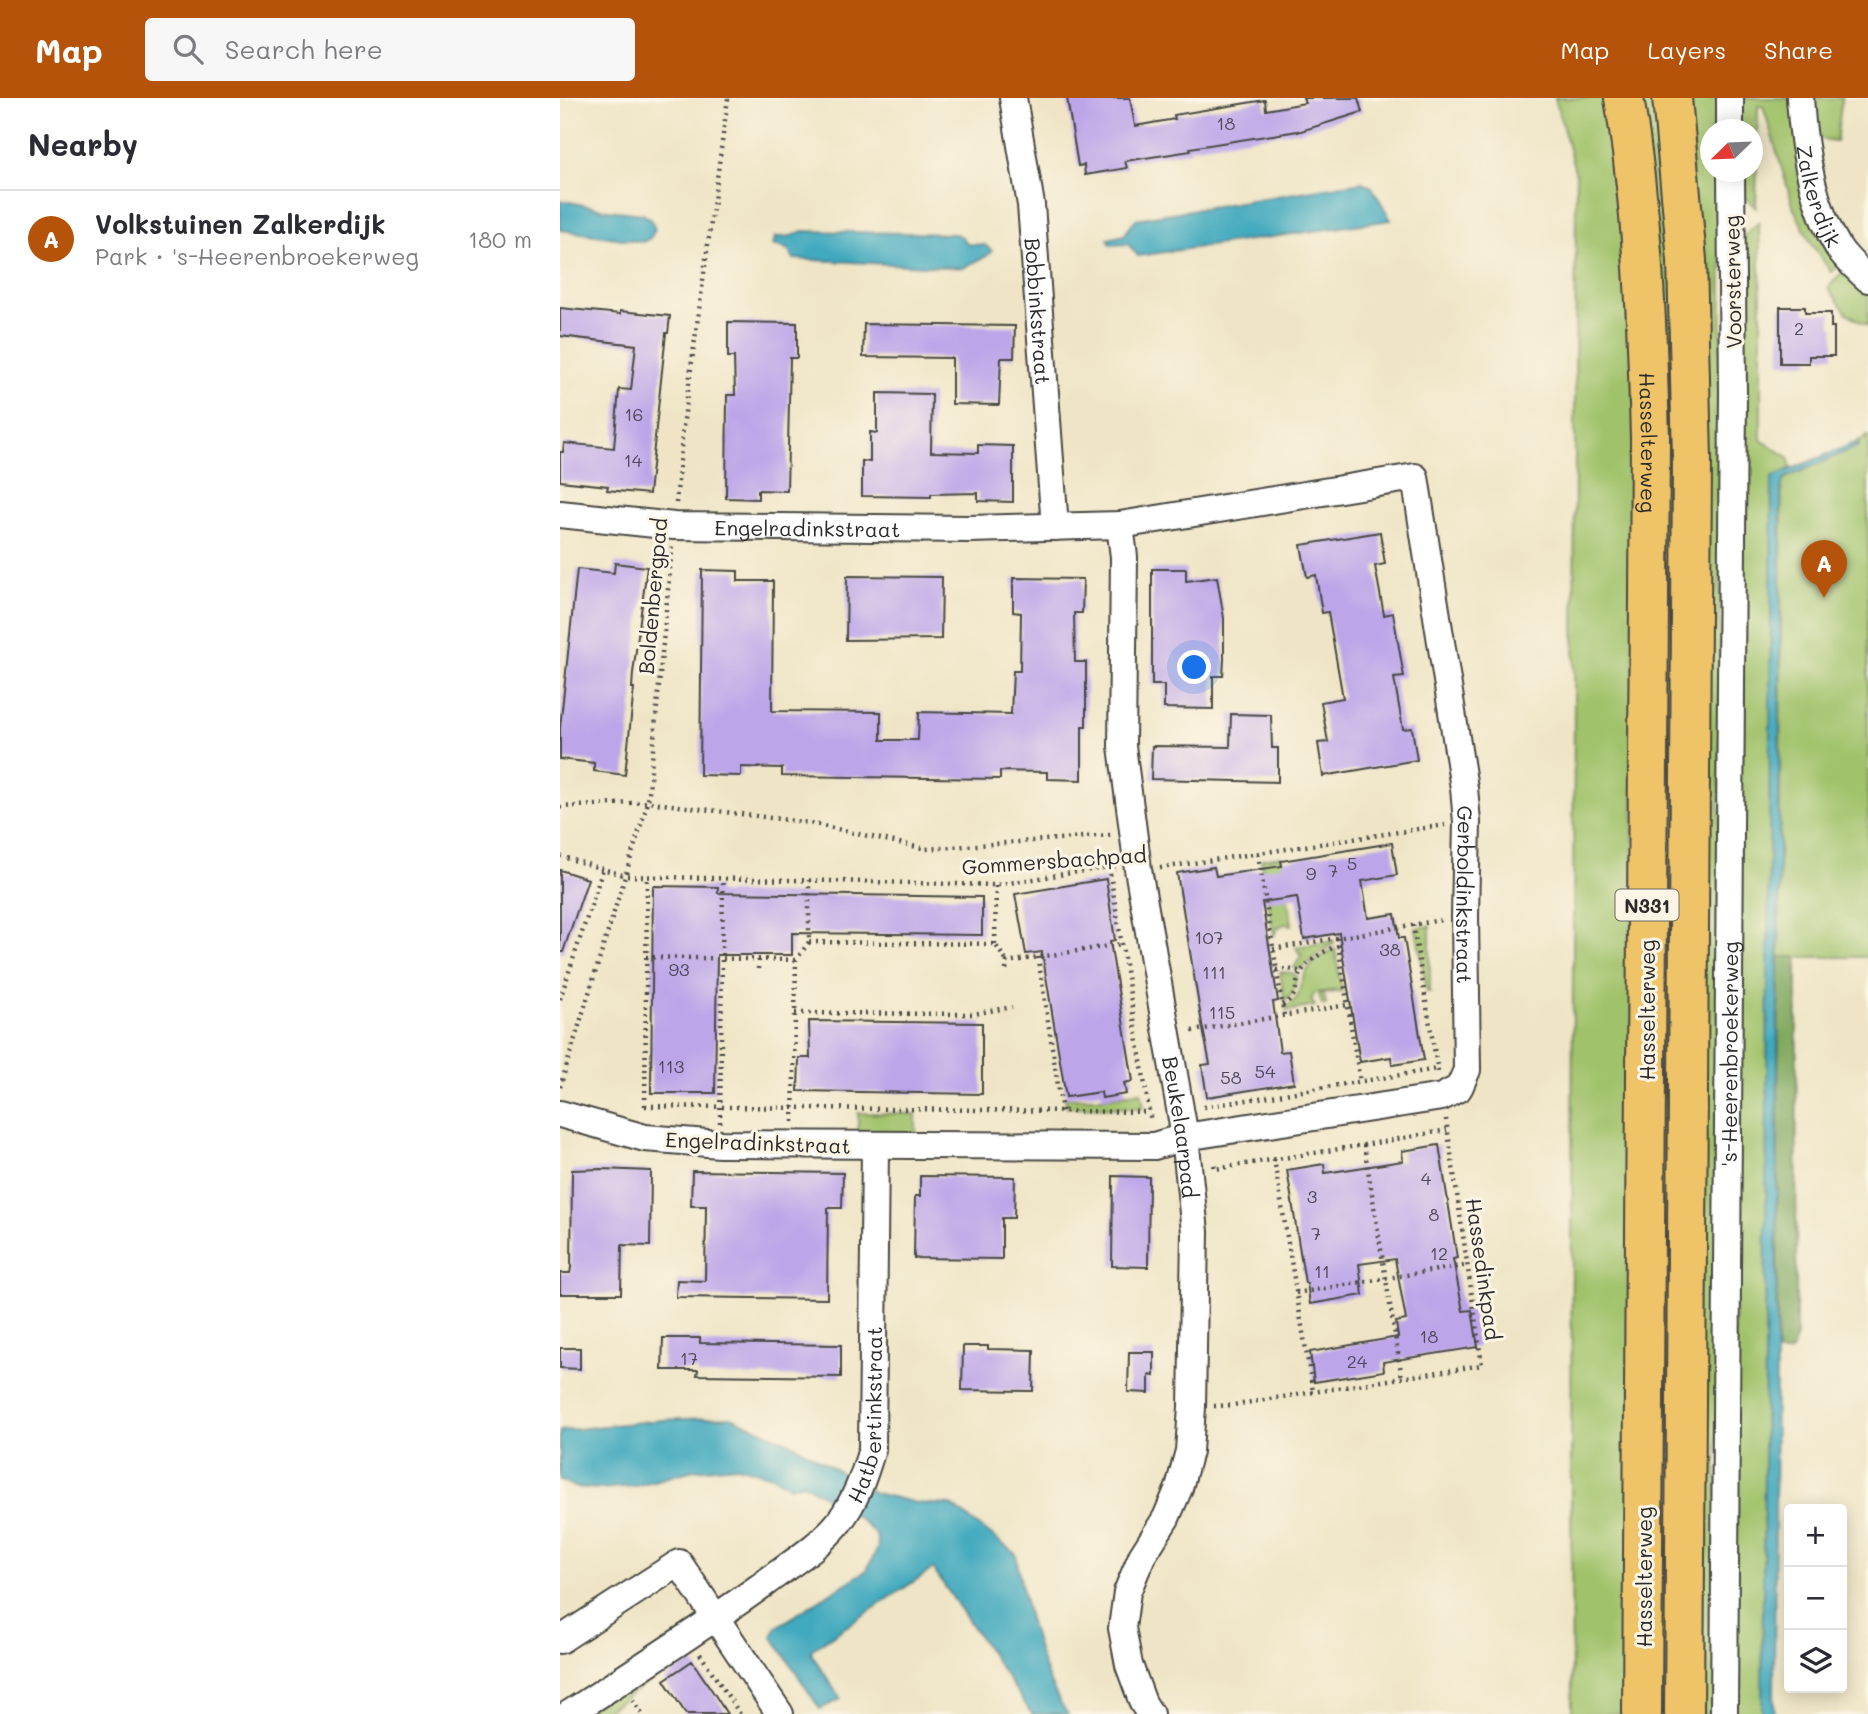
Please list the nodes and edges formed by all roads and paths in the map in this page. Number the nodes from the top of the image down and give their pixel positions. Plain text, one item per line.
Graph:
1 (728, 98) edge
2 (1013, 98) edge
3 (1624, 98) edge
4 (1672, 98) edge
5 (1730, 98) edge
6 (1800, 98) edge
7 (1730, 119) edge
8 (1731, 182) edge
9 (1868, 279) edge
10 (1733, 393) joint
11 (560, 514) edge
12 (1120, 525) junction
13 (674, 526) junction
14 (1055, 527) junction
15 (648, 802) junction
16 (560, 807) edge
17 (1467, 822) junction
18 (1133, 834) junction
19 (1258, 854) junction
20 (560, 856) edge
21 (1109, 867) junction
22 (603, 869) junction
23 (1138, 869) junction
24 (626, 876) junction
25 (647, 877) junction
26 (723, 879) junction
27 (809, 880) junction
28 (996, 885) junction
29 (1465, 916) junction
30 (1413, 925) junction
31 (1337, 938) junction
32 (808, 942) junction
33 (995, 944) junction
34 (1122, 944) junction
35 (1338, 946) junction
36 (1273, 949) junction
37 (646, 957) junction
38 (1038, 957) junction
39 (722, 958) junction
40 (759, 959) junction
41 (796, 960) junction
42 (1007, 962) junction
43 (758, 969) dead end
44 (1006, 970) dead end
45 (1276, 970) junction
46 (1301, 972) junction
47 (560, 999) edge
48 (1282, 1004) junction
49 (1348, 1005) junction
50 (1012, 1007) dead end
51 (1314, 1010) junction
52 (795, 1013) junction
53 (1284, 1015) junction
54 (1315, 1017) dead end
55 (1192, 1031) dead end
56 (1437, 1069) junction
57 (1360, 1082) junction
58 (560, 1087) edge
59 (1442, 1097) junction
60 (645, 1106) junction
61 (720, 1107) junction
62 (1204, 1107) dead end
63 (793, 1108) junction
64 (1062, 1111) junction
65 (1149, 1112) junction
66 (560, 1114) edge
67 (1447, 1130) junction
68 (1185, 1137) junction
69 (645, 1138) junction
70 (793, 1143) junction
71 (720, 1144) junction
72 (875, 1145) junction
73 (1364, 1145) junction
74 (1154, 1146) junction
75 (1274, 1159) junction
76 (1239, 1164) dead end
77 (1468, 1265) junction
78 (1386, 1278) junction
79 (1296, 1293) junction
80 (1402, 1378) junction
81 (1313, 1392) junction
82 (1192, 1407) junction
83 (715, 1618) junction
84 (688, 1636) junction
85 (560, 1640) edge
86 (569, 1714) edge
87 (740, 1714) edge
88 (780, 1714) edge
89 (1150, 1714) edge
90 (1642, 1714) edge
91 (1684, 1714) edge
92 (1724, 1714) edge

1 - 13 path, Boldenbergpad
2 - 14 street, Bobbinkstraat
3 - 90 main road, Hasselterweg / N331
4 - 91 main road, Hasselterweg / N331
5 - 7 street
6 - 9 street, Zalkerdijk
8 - 10 street, Voorsterweg
10 - 92 street, 's-Heerenbroekerweg
11 - 13 street, Engelradinkstraat
12 - 14 street, Gerboldinkstraat
12 - 17 street, Gerboldinkstraat
12 - 18 street, Beukelaarpad
13 - 14 street, Engelradinkstraat
13 - 15 path, Boldenbergpad
15 - 16 path, Gommersbachpad
15 - 18 path, Gommersbachpad
15 - 24 path, Boldenbergpad
17 - 19 path, Gommersbachpad
17 - 29 street, Gerboldinkstraat
18 - 23 street, Beukelaarpad
19 - 23 path, Gommersbachpad
19 - 36 path
20 - 22 path, Gommersbachpad
21 - 23 path, Gommersbachpad
21 - 28 path, Gommersbachpad
21 - 34 path
22 - 24 path, Gommersbachpad
22 - 47 path
23 - 68 street, Beukelaarpad
24 - 25 path, Gommersbachpad
24 - 58 path, Boldenbergpad
25 - 26 path, Gommersbachpad
25 - 37 path
26 - 27 path, Gommersbachpad
26 - 39 path
27 - 28 path, Gommersbachpad
27 - 32 path
28 - 33 path
29 - 30 path
29 - 59 street, Gerboldinkstraat
30 - 31 path
30 - 56 path, Hassedinkpad
31 - 35 path
31 - 36 path
32 - 33 path
32 - 41 path
33 - 42 path
34 - 38 path
34 - 65 path
35 - 46 path
35 - 49 path
36 - 45 path
37 - 39 path
37 - 60 path
38 - 42 path
38 - 64 path
39 - 40 path
39 - 61 path
40 - 41 path
40 - 43 path
41 - 52 path
42 - 44 path
45 - 46 path
45 - 48 path
46 - 48 path
48 - 53 path
49 - 51 path
49 - 57 path
50 - 52 path
51 - 53 path
51 - 54 path
52 - 63 path
53 - 55 path
56 - 57 path
56 - 59 path, Hassedinkpad
57 - 62 path
59 - 67 path, Hassedinkpad
59 - 68 street
60 - 61 path
60 - 69 path
61 - 63 path
61 - 71 path
63 - 64 path
63 - 70 path
64 - 65 path
65 - 74 path
66 - 69 street, Engelradinkstraat
67 - 73 path
67 - 77 path, Hassedinkpad
68 - 74 street
68 - 82 street, Beukelaarpad
69 - 71 street, Engelradinkstraat
70 - 71 street, Engelradinkstraat
70 - 72 street, Engelradinkstraat
72 - 74 street
72 - 83 street, Hatbertinkstraat
73 - 75 path
73 - 78 path
75 - 76 path
75 - 79 path
77 - 78 path
77 - 80 path, Hassedinkpad
78 - 79 path
78 - 80 path
79 - 81 path
80 - 81 path, Hassedinkpad
81 - 82 path, Hassedinkpad
82 - 89 street, Beukelaarpad
83 - 84 street, Hatbertinkstraat
83 - 85 street
83 - 88 street
84 - 86 street, Hatbertinkstraat
84 - 87 path

